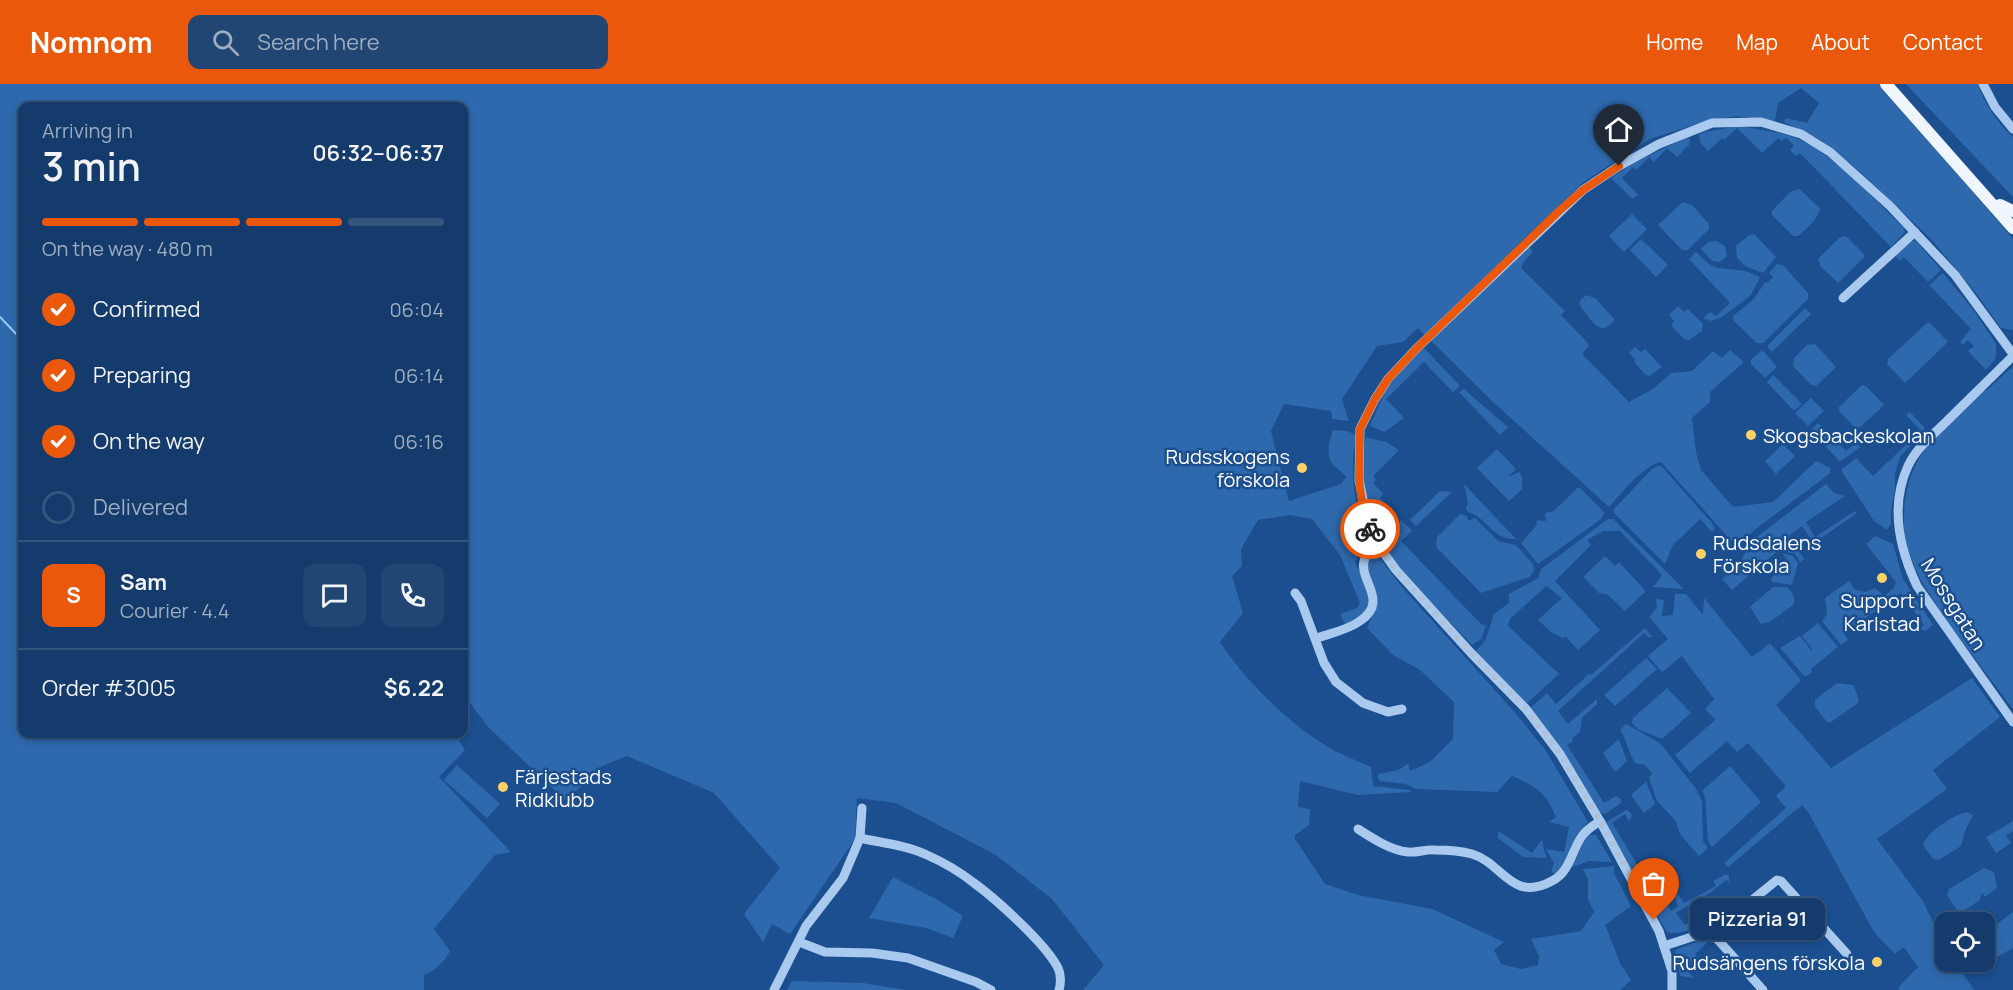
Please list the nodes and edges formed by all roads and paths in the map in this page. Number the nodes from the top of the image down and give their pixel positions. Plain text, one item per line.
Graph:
1 (1886, 84) edge
2 (1896, 84) edge
3 (1987, 85) edge
4 (2013, 129) edge
5 (2000, 205) junction
6 (2013, 211) edge
7 (2013, 219) edge
8 (2013, 228) edge
9 (1915, 232) junction
10 (1843, 298) dead end
11 (2013, 355) edge
12 (1378, 544) junction
13 (1295, 593) dead end
14 (1317, 638) junction
15 (1401, 709) dead end
16 (2013, 722) edge
17 (862, 808) dead end
18 (1600, 821) junction
19 (1358, 829) dead end
20 (860, 838) junction
21 (1710, 931) junction
22 (799, 942) junction
23 (1664, 946) junction
24 (1847, 954) dead end
25 (774, 990) edge
26 (991, 990) edge
27 (1059, 990) edge
28 (1672, 990) edge
29 (1763, 990) edge

1 - 8 main road
2 - 5 main road
3 - 4 street
5 - 6 main road
5 - 7 main road
9 - 10 street
9 - 11 street
9 - 12 street
11 - 16 street, Mossgatan
12 - 14 street
12 - 18 street
13 - 14 street
14 - 15 street
17 - 20 street
18 - 19 street
18 - 23 street
20 - 22 street
20 - 27 street
21 - 23 street
21 - 24 street
21 - 29 street
22 - 25 street
22 - 26 street
23 - 28 street

